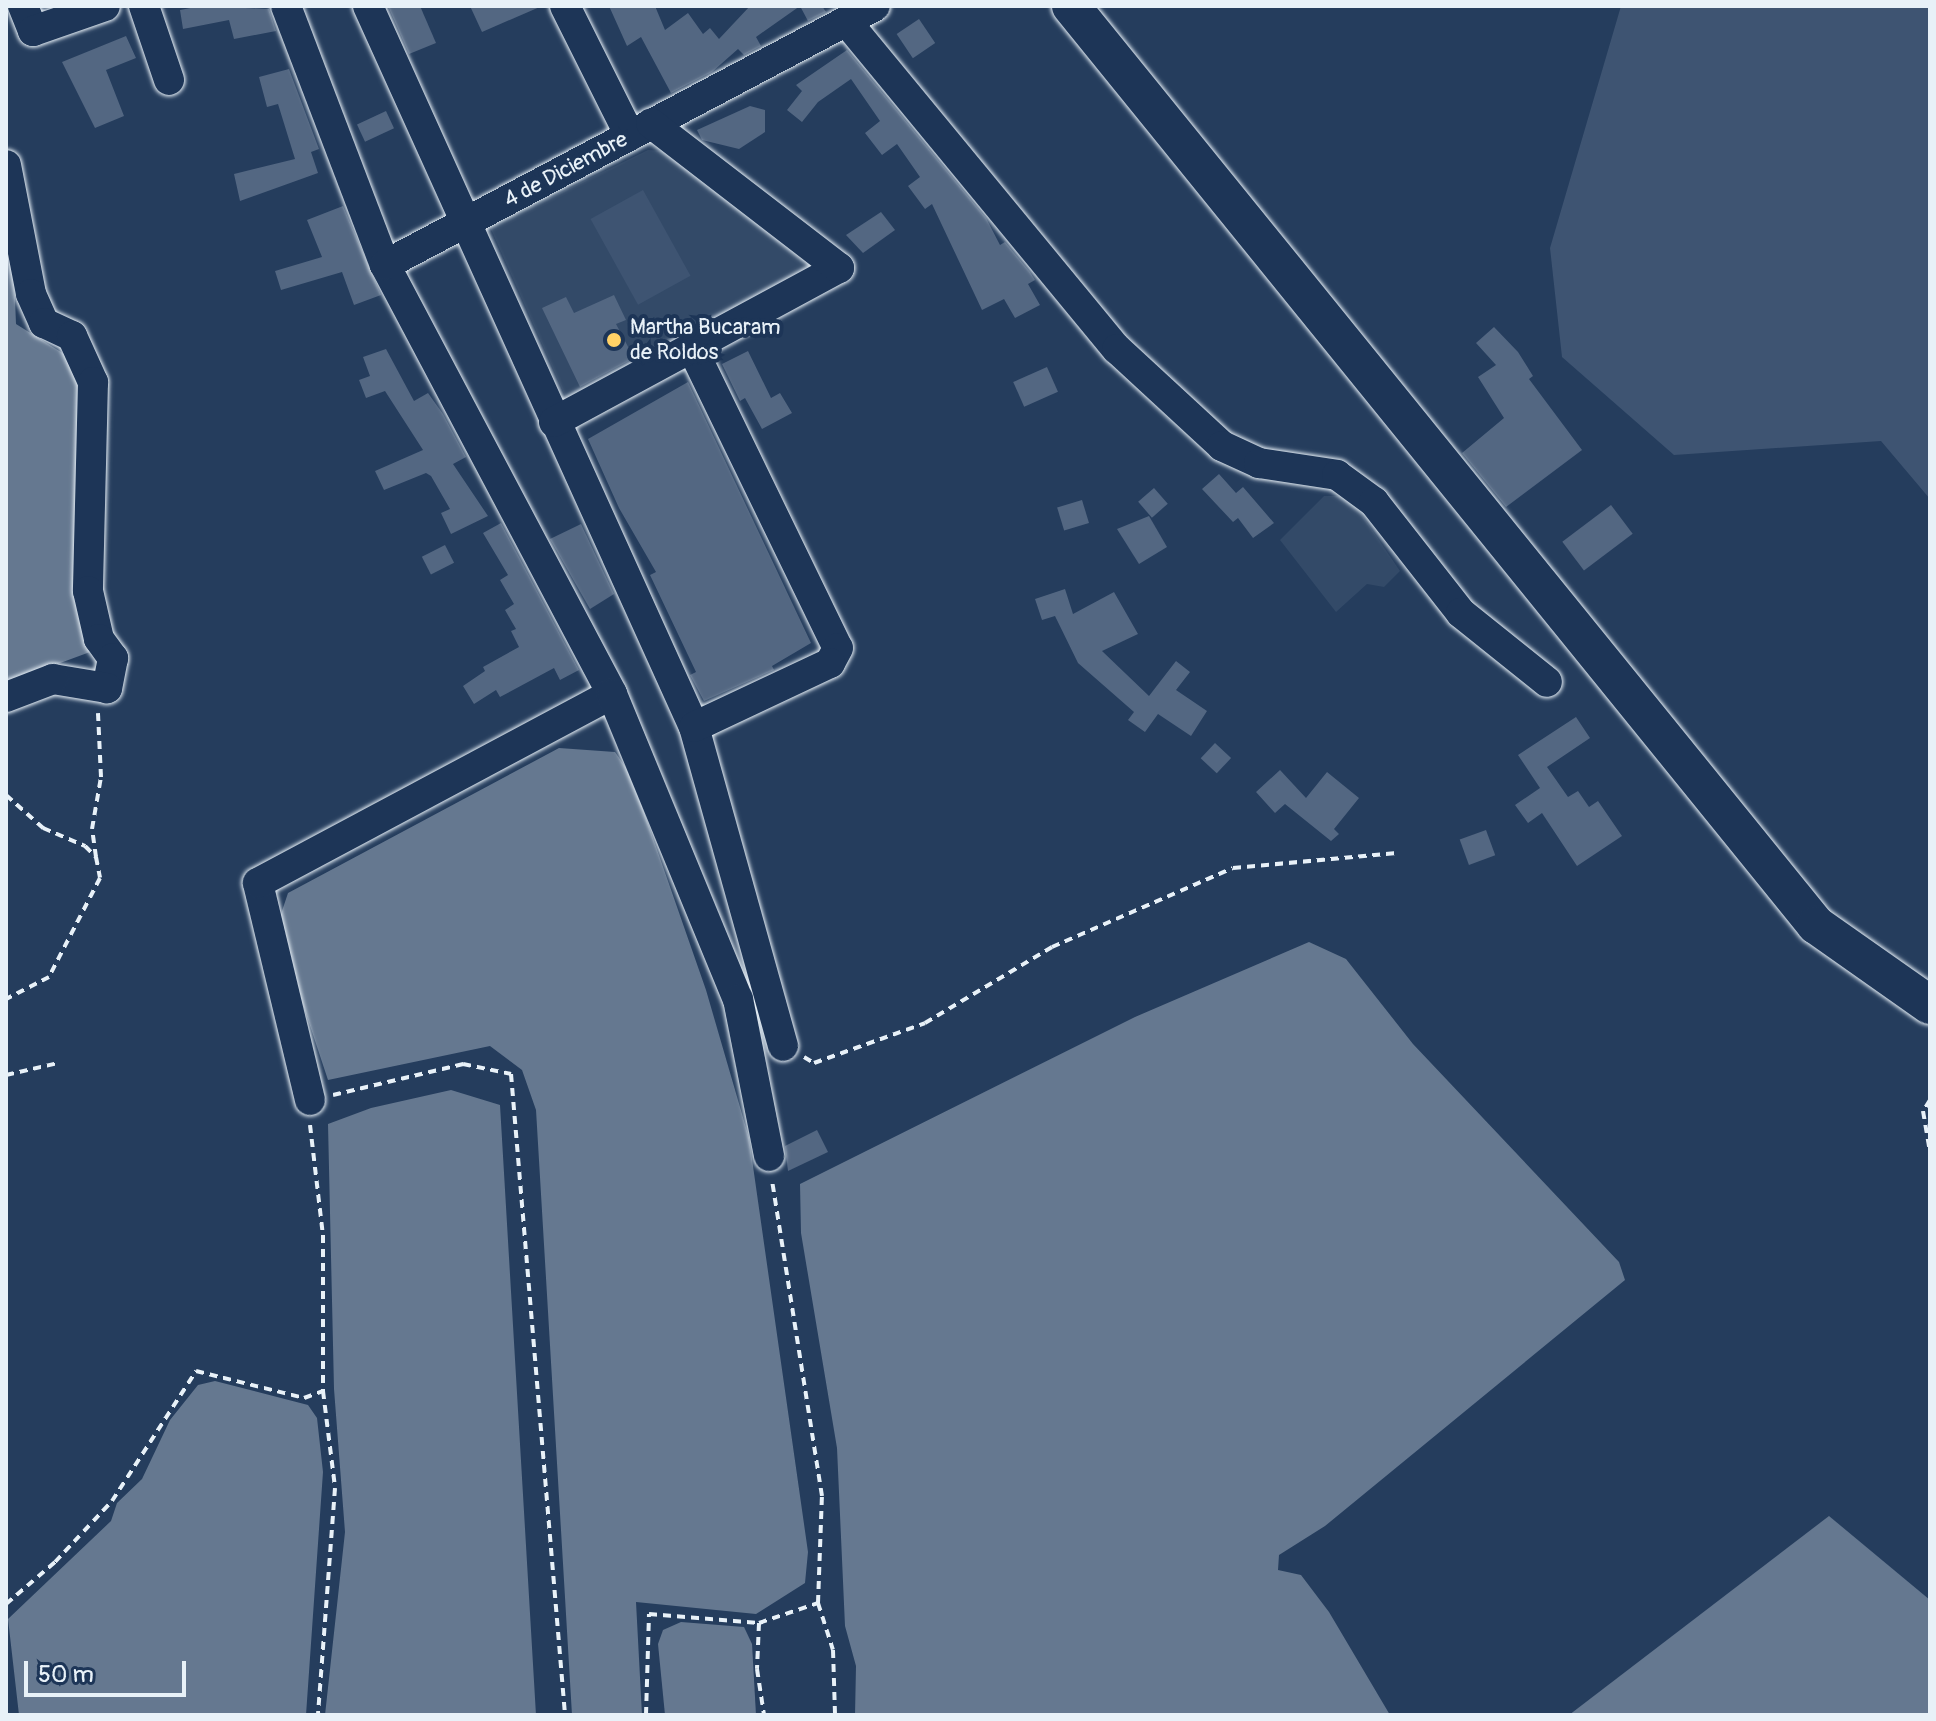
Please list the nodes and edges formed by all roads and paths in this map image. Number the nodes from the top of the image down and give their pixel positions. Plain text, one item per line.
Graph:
1 (23, 6) edge
2 (105, 6) edge
3 (144, 6) edge
4 (286, 6) edge
5 (368, 6) edge
6 (565, 6) edge
7 (875, 6) edge
8 (1071, 6) edge
9 (847, 22) junction
10 (169, 80) dead end
11 (641, 130) junction
12 (6, 165) edge
13 (468, 222) junction
14 (385, 265) junction
15 (693, 350) junction
16 (554, 422) junction
17 (1547, 682) dead end
18 (107, 688) junction
19 (612, 694) junction
20 (6, 697) edge
21 (694, 727) junction
22 (6, 795) edge
23 (1399, 853) dead end
24 (96, 857) junction
25 (6, 999) edge
26 (1930, 1005) edge
27 (783, 1046) joint
28 (58, 1063) dead end
29 (6, 1075) edge
30 (310, 1100) junction
31 (1930, 1100) edge
32 (1930, 1152) edge
33 (769, 1156) joint
34 (323, 1391) junction
35 (818, 1603) junction
36 (6, 1604) edge
37 (759, 1623) junction
38 (318, 1715) edge
39 (565, 1715) edge
40 (646, 1715) edge
41 (764, 1715) edge
42 (835, 1715) edge

1 - 2 street
3 - 10 street
4 - 14 street
5 - 13 street
6 - 11 street
7 - 9 street, 4 de Diciembre
8 - 26 main road
9 - 11 street, 4 de Diciembre
9 - 17 street
11 - 13 street, 4 de Diciembre
11 - 15 street
12 - 18 street
13 - 14 street, 4 de Diciembre
13 - 16 street
14 - 19 street
15 - 16 street
15 - 21 street
16 - 21 street
18 - 20 street
18 - 24 path
19 - 30 street
19 - 33 street
21 - 27 street
22 - 24 path
23 - 27 path
24 - 25 path
28 - 29 path
30 - 34 path
30 - 39 path
31 - 32 path
33 - 35 path
34 - 36 path
34 - 38 path
35 - 37 path
35 - 42 path
37 - 40 path
37 - 41 path

